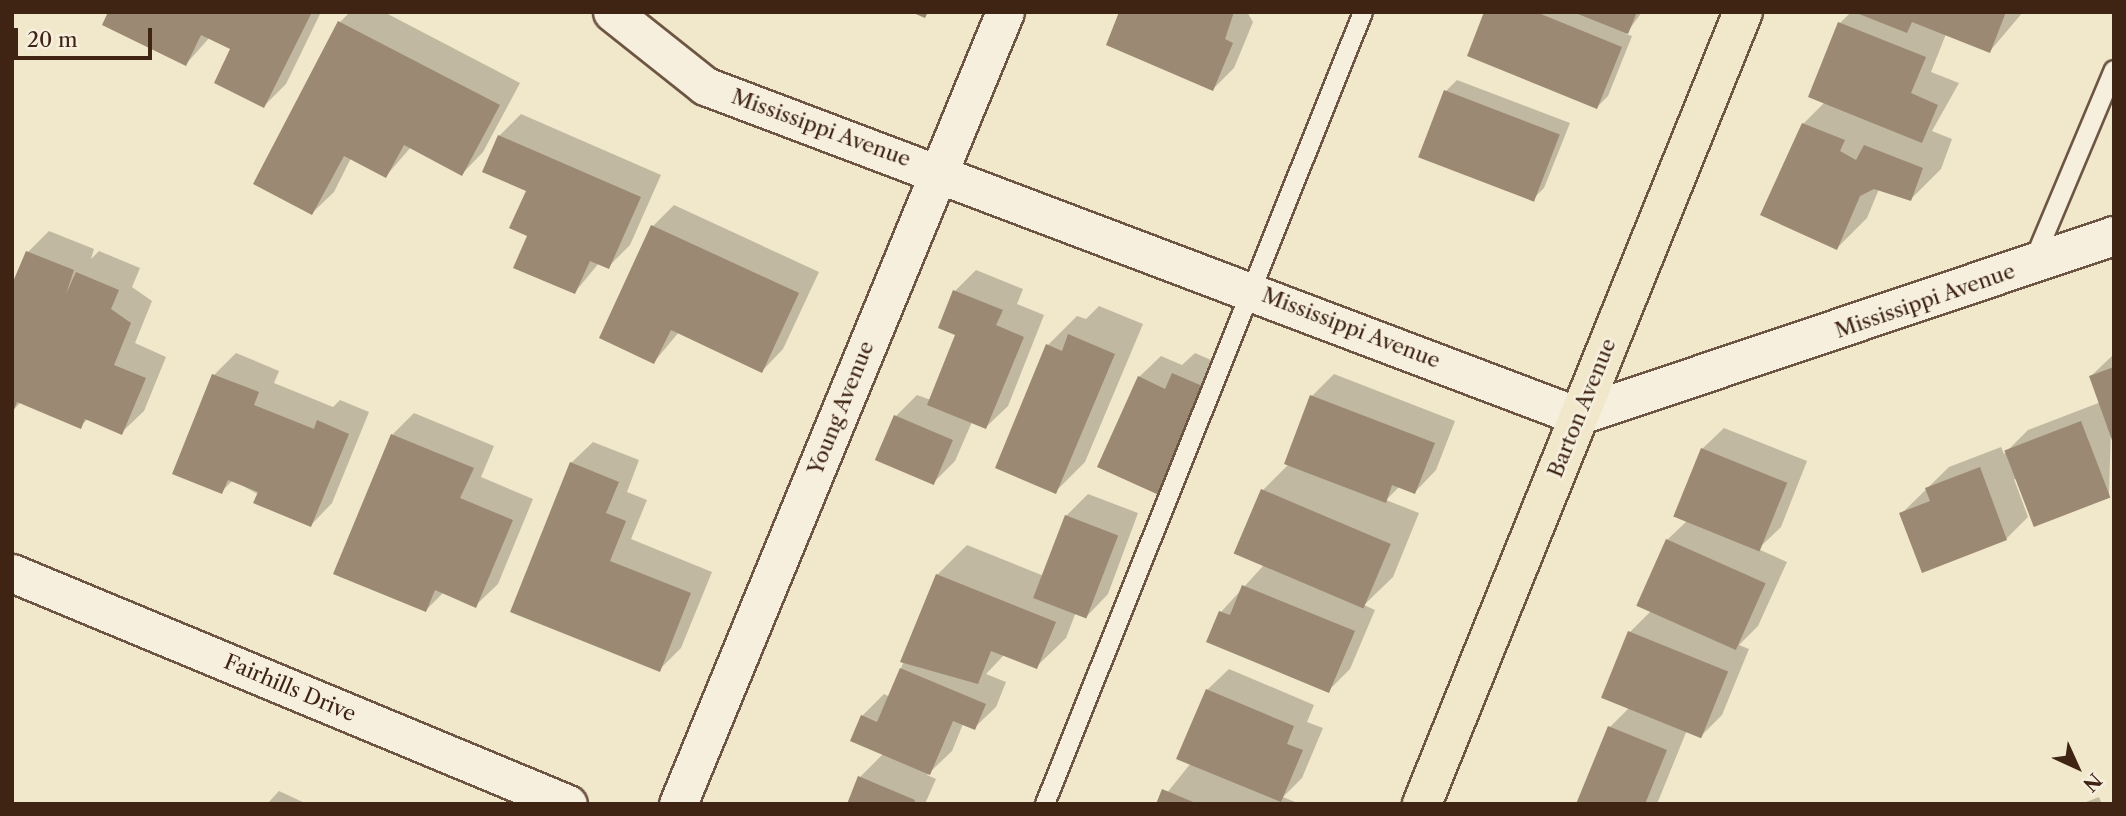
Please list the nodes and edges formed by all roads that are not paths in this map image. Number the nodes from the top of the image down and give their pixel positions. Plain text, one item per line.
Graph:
1 (612, 12) edge
2 (1005, 12) edge
3 (1363, 12) edge
4 (1742, 12) edge
5 (2114, 70) edge
6 (939, 171) junction
7 (2114, 236) edge
8 (2032, 265) junction
9 (1254, 290) junction
10 (1578, 416) junction
11 (12, 572) edge
12 (568, 804) edge
13 (678, 804) edge
14 (1045, 804) edge
15 (1422, 804) edge

1 - 6 street, Mississippi Avenue
2 - 6 street, Young Avenue
3 - 9 lane
4 - 10 main road, Barton Avenue
5 - 8 lane
6 - 9 street, Mississippi Avenue
6 - 13 street, Young Avenue
7 - 8 street, Mississippi Avenue
8 - 10 street, Mississippi Avenue
9 - 10 street, Mississippi Avenue
9 - 14 lane
10 - 15 main road, Barton Avenue
11 - 12 street, Fairhills Drive

